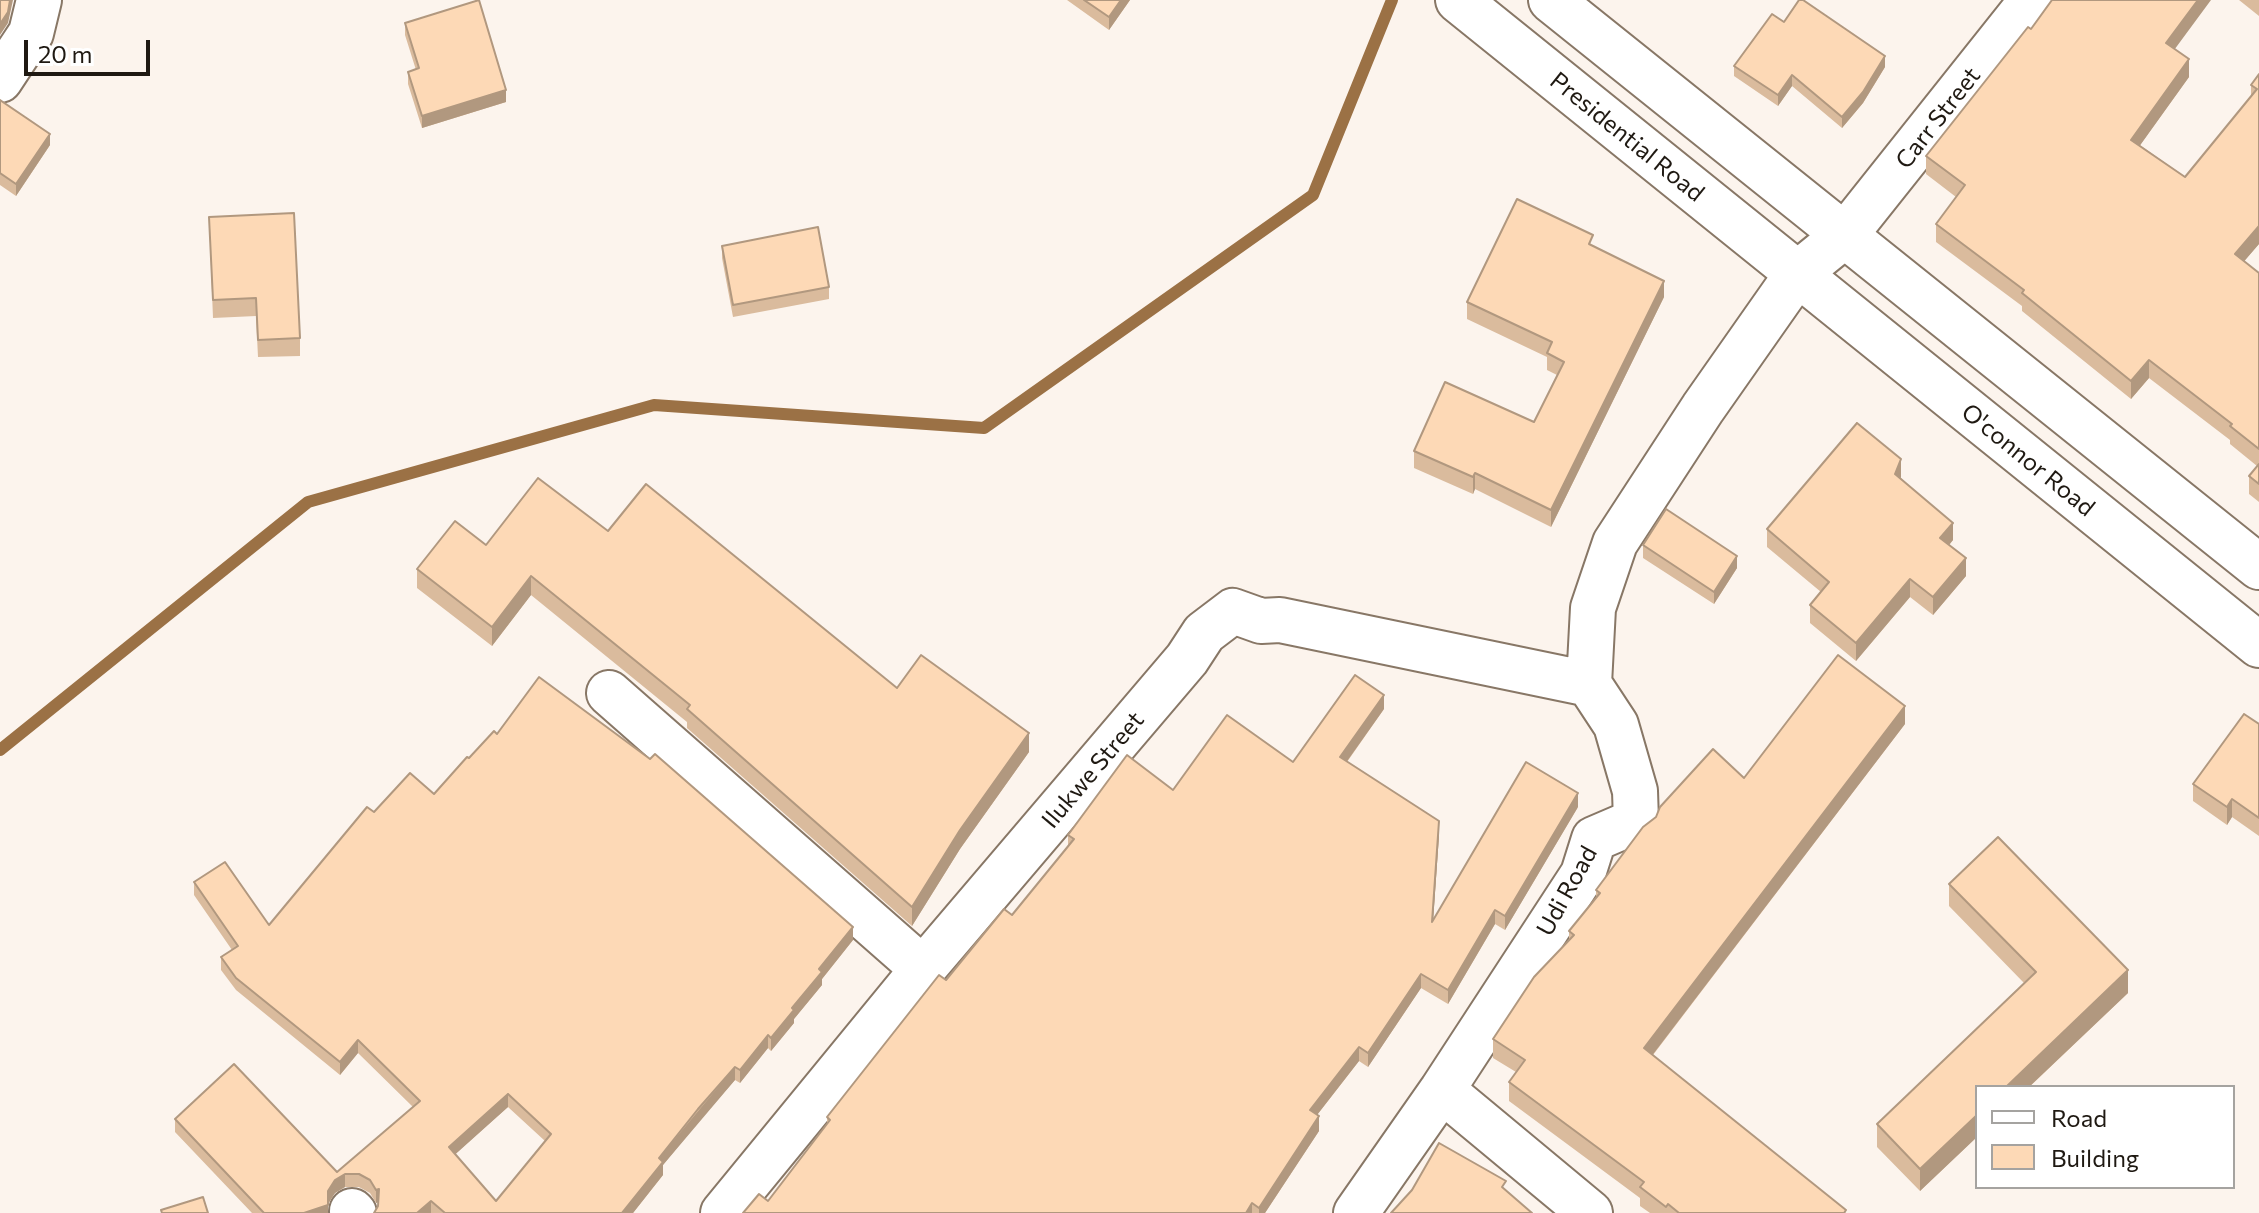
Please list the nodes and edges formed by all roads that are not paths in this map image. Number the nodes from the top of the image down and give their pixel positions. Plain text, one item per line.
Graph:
1 (39, 0) edge
2 (1458, 0) edge
3 (2032, 0) edge
4 (1554, 1) edge
5 (0, 80) edge
6 (1845, 235) junction
7 (1797, 274) junction
8 (2259, 567) edge
9 (2259, 645) edge
10 (1589, 684) junction
11 (609, 693) dead end
12 (923, 969) junction
13 (1442, 1090) junction
14 (723, 1213) edge
15 (1356, 1213) edge
16 (1590, 1213) edge

1 - 5 street
2 - 7 street, Presidential Road
3 - 6 street, Carr Street
4 - 6 street
6 - 7 street, Carr Street
6 - 8 street
7 - 9 street, O'connor Road
7 - 10 street
10 - 12 street, Ilukwe Street
10 - 13 street, Udi Road
11 - 12 street
12 - 14 street, Ilukwe Street
13 - 15 street, Udi Road
13 - 16 street

